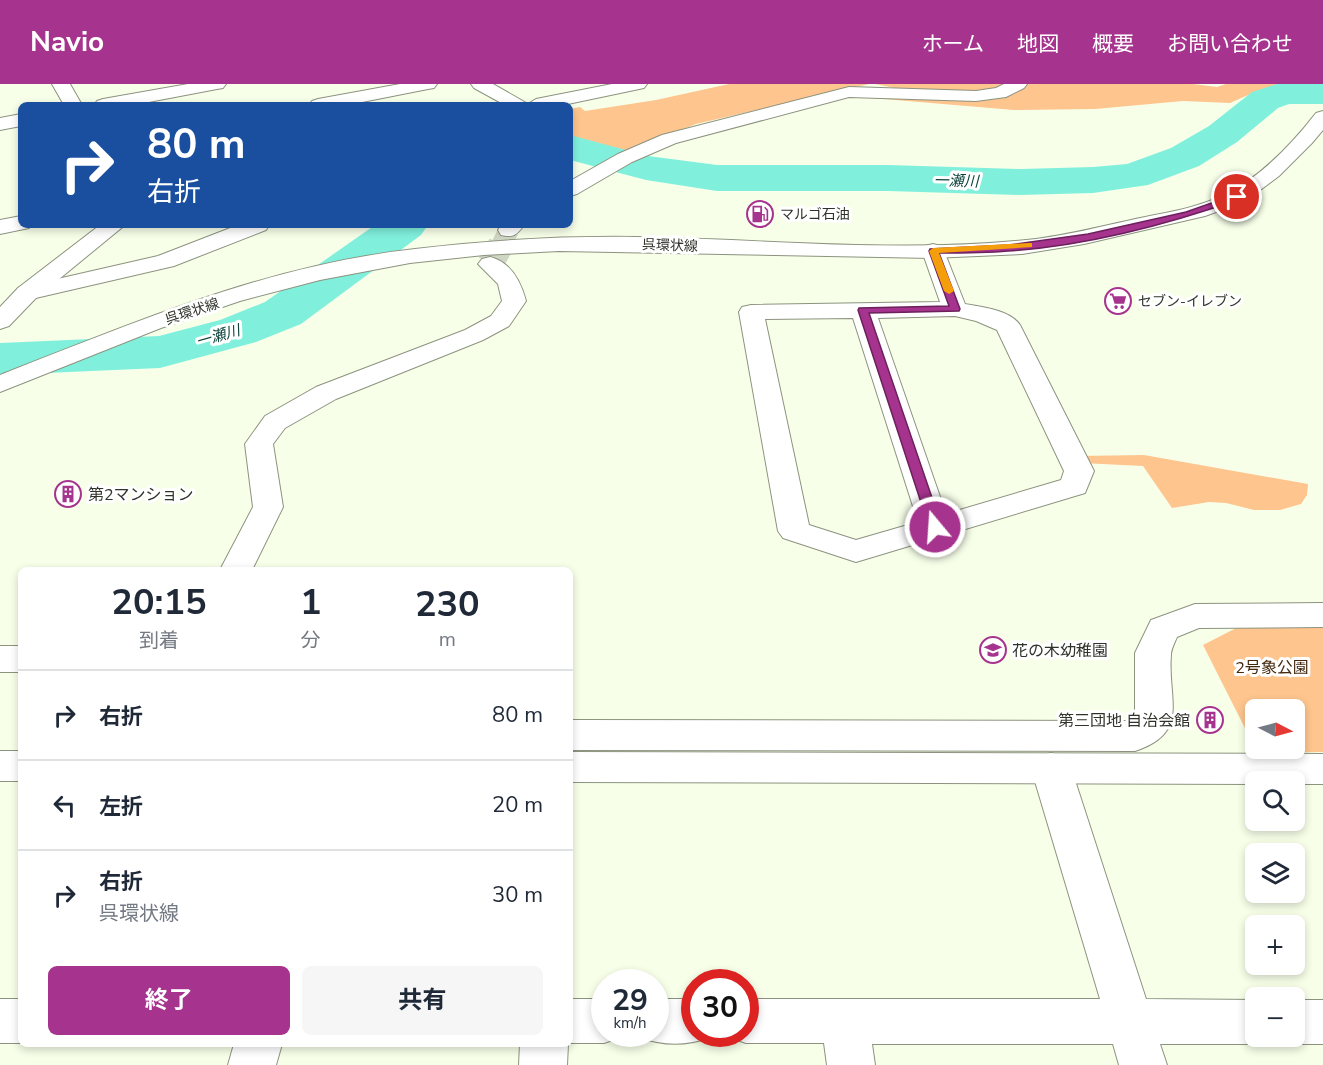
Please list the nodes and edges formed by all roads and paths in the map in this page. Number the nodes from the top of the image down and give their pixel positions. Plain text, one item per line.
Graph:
1 (61, 84) edge
2 (218, 84) edge
3 (429, 84) edge
4 (480, 84) edge
5 (638, 84) edge
6 (1018, 84) edge
7 (374, 100) edge
8 (71, 102) edge
9 (119, 102) edge
10 (352, 102) edge
11 (513, 102) edge
12 (551, 102) edge
13 (1323, 117) edge
14 (18, 121) edge
15 (0, 124) edge
16 (573, 187) edge
17 (18, 224) edge
18 (0, 227) edge
19 (110, 228) edge
20 (250, 228) edge
21 (933, 251) junction
22 (490, 264) dead end
23 (27, 292) junction
24 (955, 309) junction
25 (863, 310) junction
26 (0, 321) edge
27 (2, 384) edge
28 (935, 527) junction
29 (238, 567) edge
30 (1323, 615) edge
31 (0, 659) edge
32 (18, 660) edge
33 (573, 735) edge
34 (0, 765) edge
35 (18, 766) edge
36 (573, 767) edge
37 (1052, 768) junction
38 (1323, 769) edge
39 (0, 1021) edge
40 (18, 1021) edge
41 (573, 1021) edge
42 (591, 1021) edge
43 (1130, 1022) junction
44 (1245, 1022) edge
45 (1305, 1022) edge
46 (1323, 1022) edge
47 (759, 1024) edge
48 (848, 1043) edge
49 (257, 1047) edge
50 (544, 1047) edge
51 (252, 1065) edge
52 (543, 1065) edge
53 (1143, 1065) edge

1 - 8 street
2 - 9 street
3 - 7 street
4 - 11 street
5 - 12 street
6 - 16 street
7 - 10 street
13 - 21 street, 呉環状線
14 - 15 street
17 - 18 street
19 - 23 street
20 - 23 street
21 - 24 street
21 - 27 street, 呉環状線
22 - 29 street
23 - 26 street
24 - 25 street
24 - 28 street
25 - 28 street
25 - 28 street
30 - 33 street
31 - 32 street
34 - 35 street
36 - 37 street
37 - 38 street
37 - 43 street
39 - 40 street
41 - 42 street
43 - 44 street
43 - 48 street
43 - 53 street
45 - 46 street
47 - 48 street
49 - 51 street
50 - 52 street

